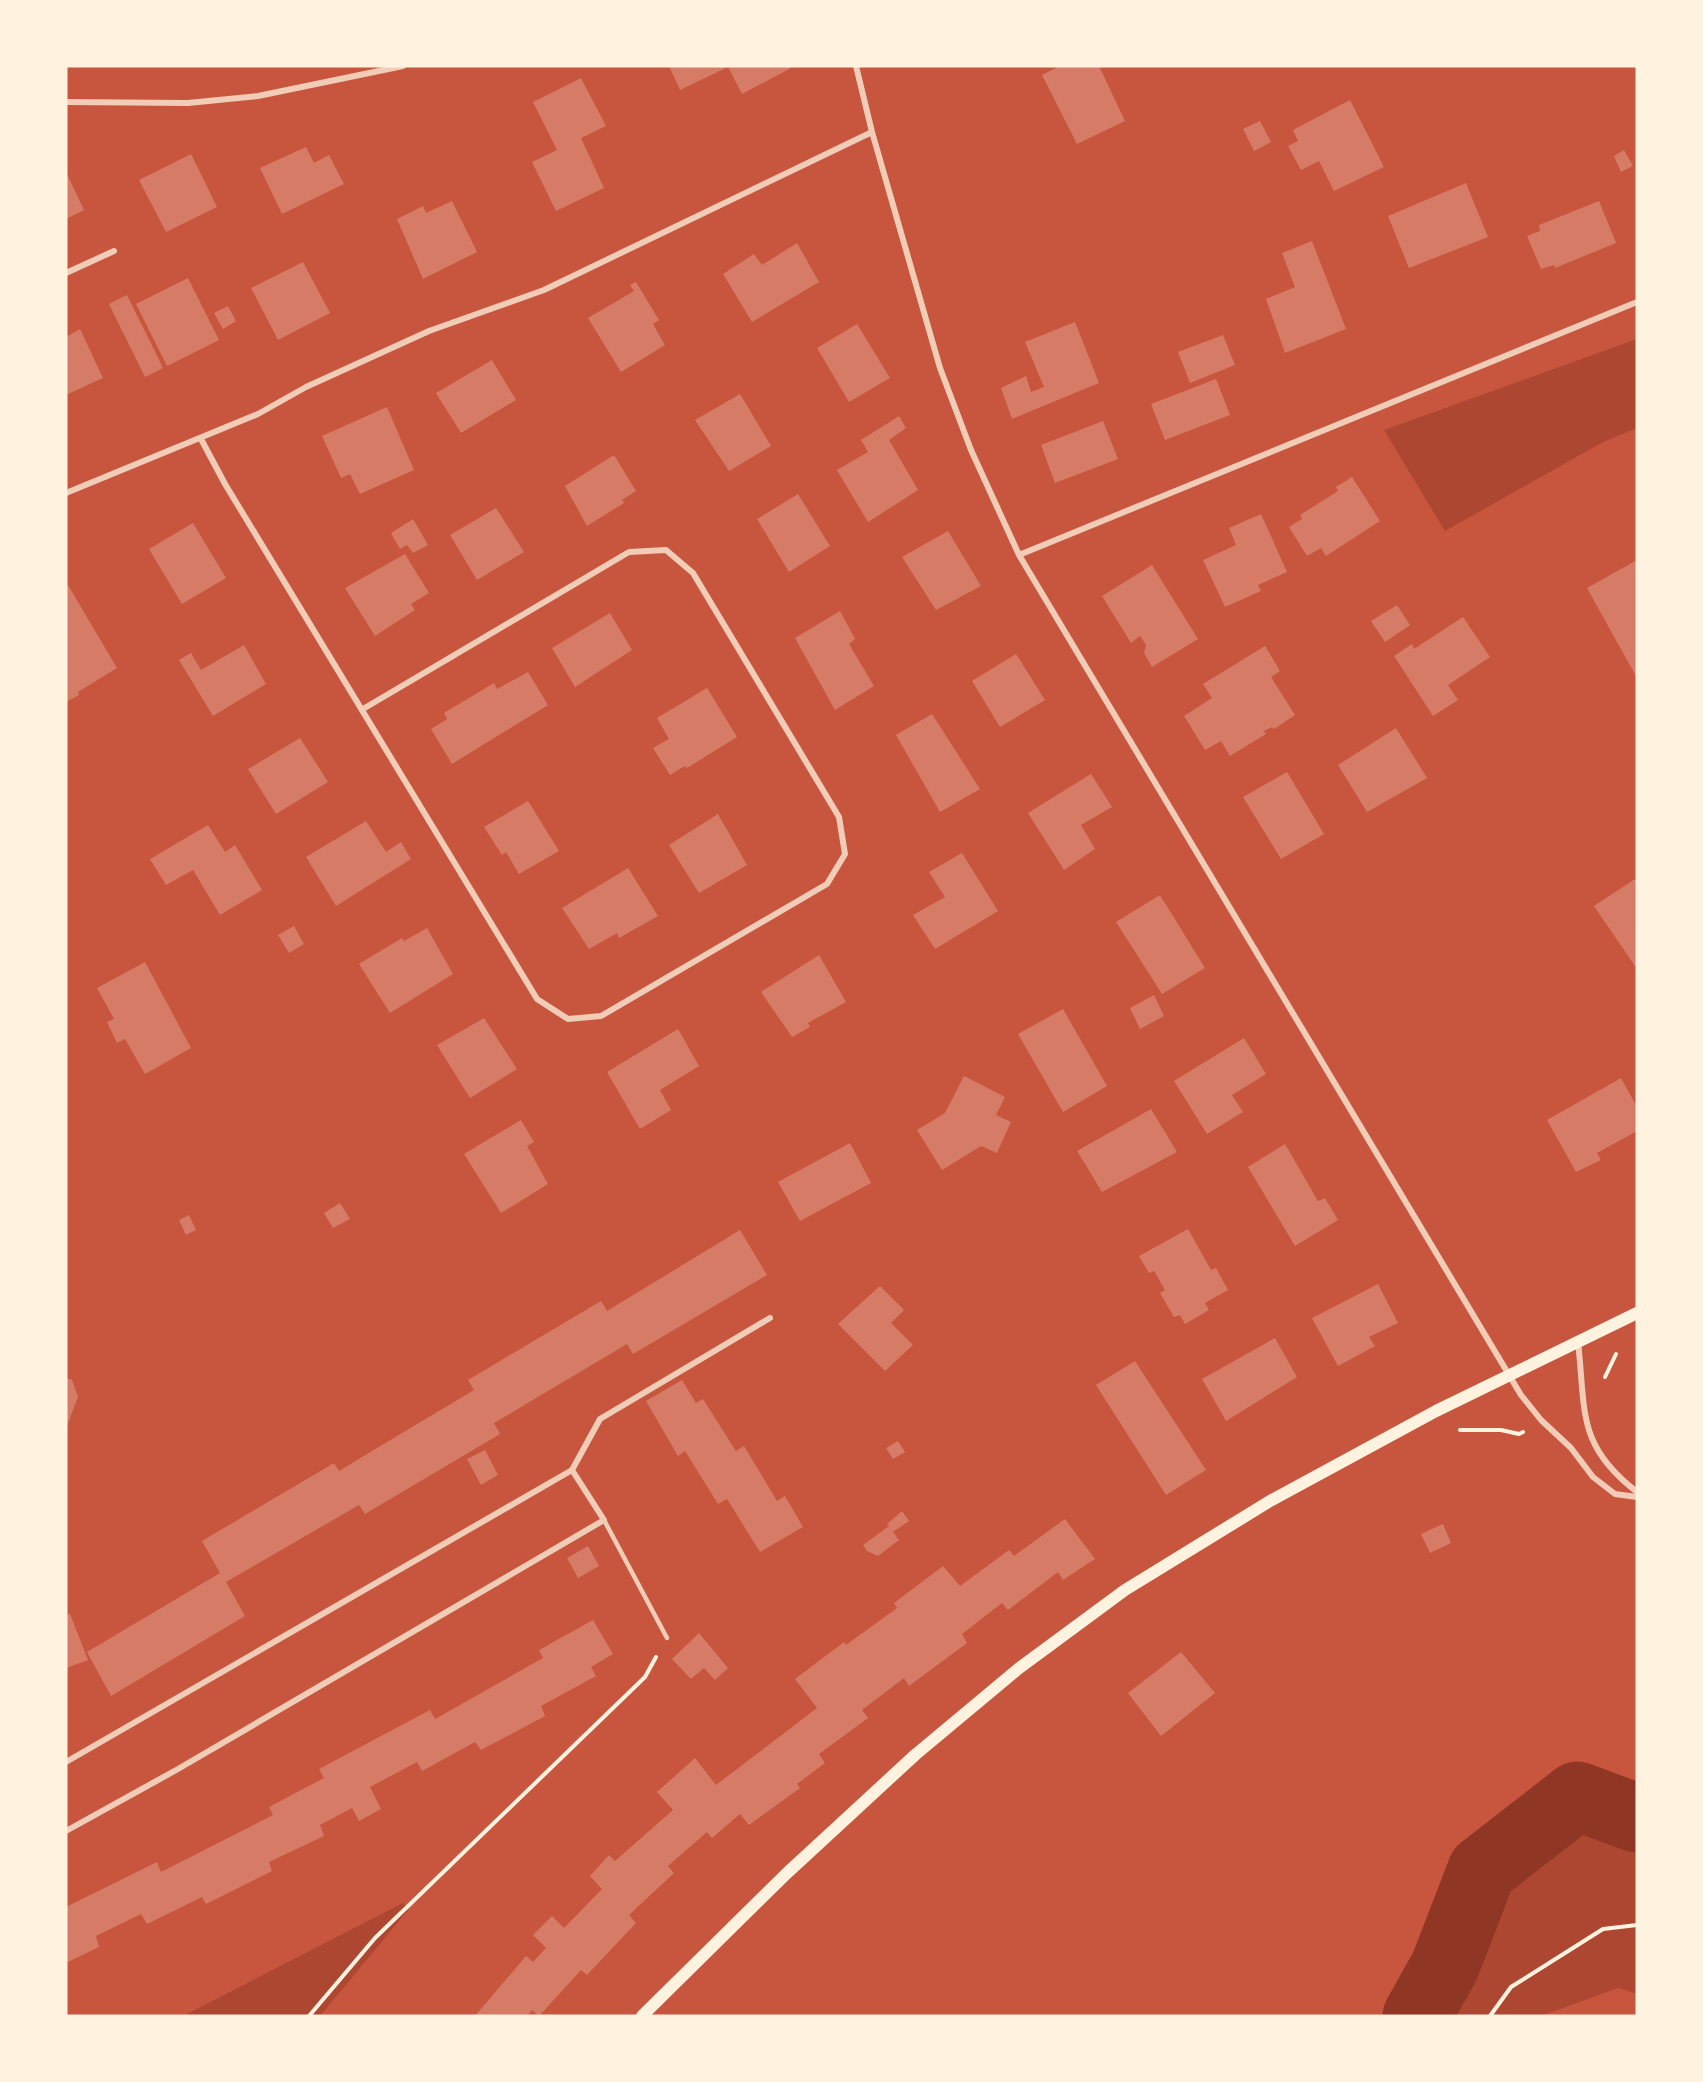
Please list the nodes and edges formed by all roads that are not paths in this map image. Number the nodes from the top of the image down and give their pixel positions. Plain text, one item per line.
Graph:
1 (403, 66) edge
2 (856, 66) edge
3 (66, 102) edge
4 (872, 132) junction
5 (114, 250) dead end
6 (66, 273) edge
7 (1637, 302) edge
8 (201, 439) junction
9 (66, 493) edge
10 (1019, 555) junction
11 (363, 709) junction
12 (1637, 1312) edge
13 (770, 1318) dead end
14 (1578, 1342) junction
15 (1509, 1376) junction
16 (572, 1470) junction
17 (1637, 1492) edge
18 (1637, 1497) edge
19 (604, 1520) junction
20 (667, 1638) road end
21 (66, 1762) edge
22 (66, 1831) edge
23 (642, 2016) edge

1 - 3 street
2 - 4 street
4 - 8 street
4 - 10 street
5 - 6 street
7 - 10 street
8 - 9 street
8 - 11 street
10 - 15 street
11 - 11 street
12 - 14 main road
13 - 16 street
14 - 15 main road
14 - 17 street
15 - 18 street
15 - 23 main road
16 - 19 street
16 - 21 street
19 - 20 lane
19 - 22 street

